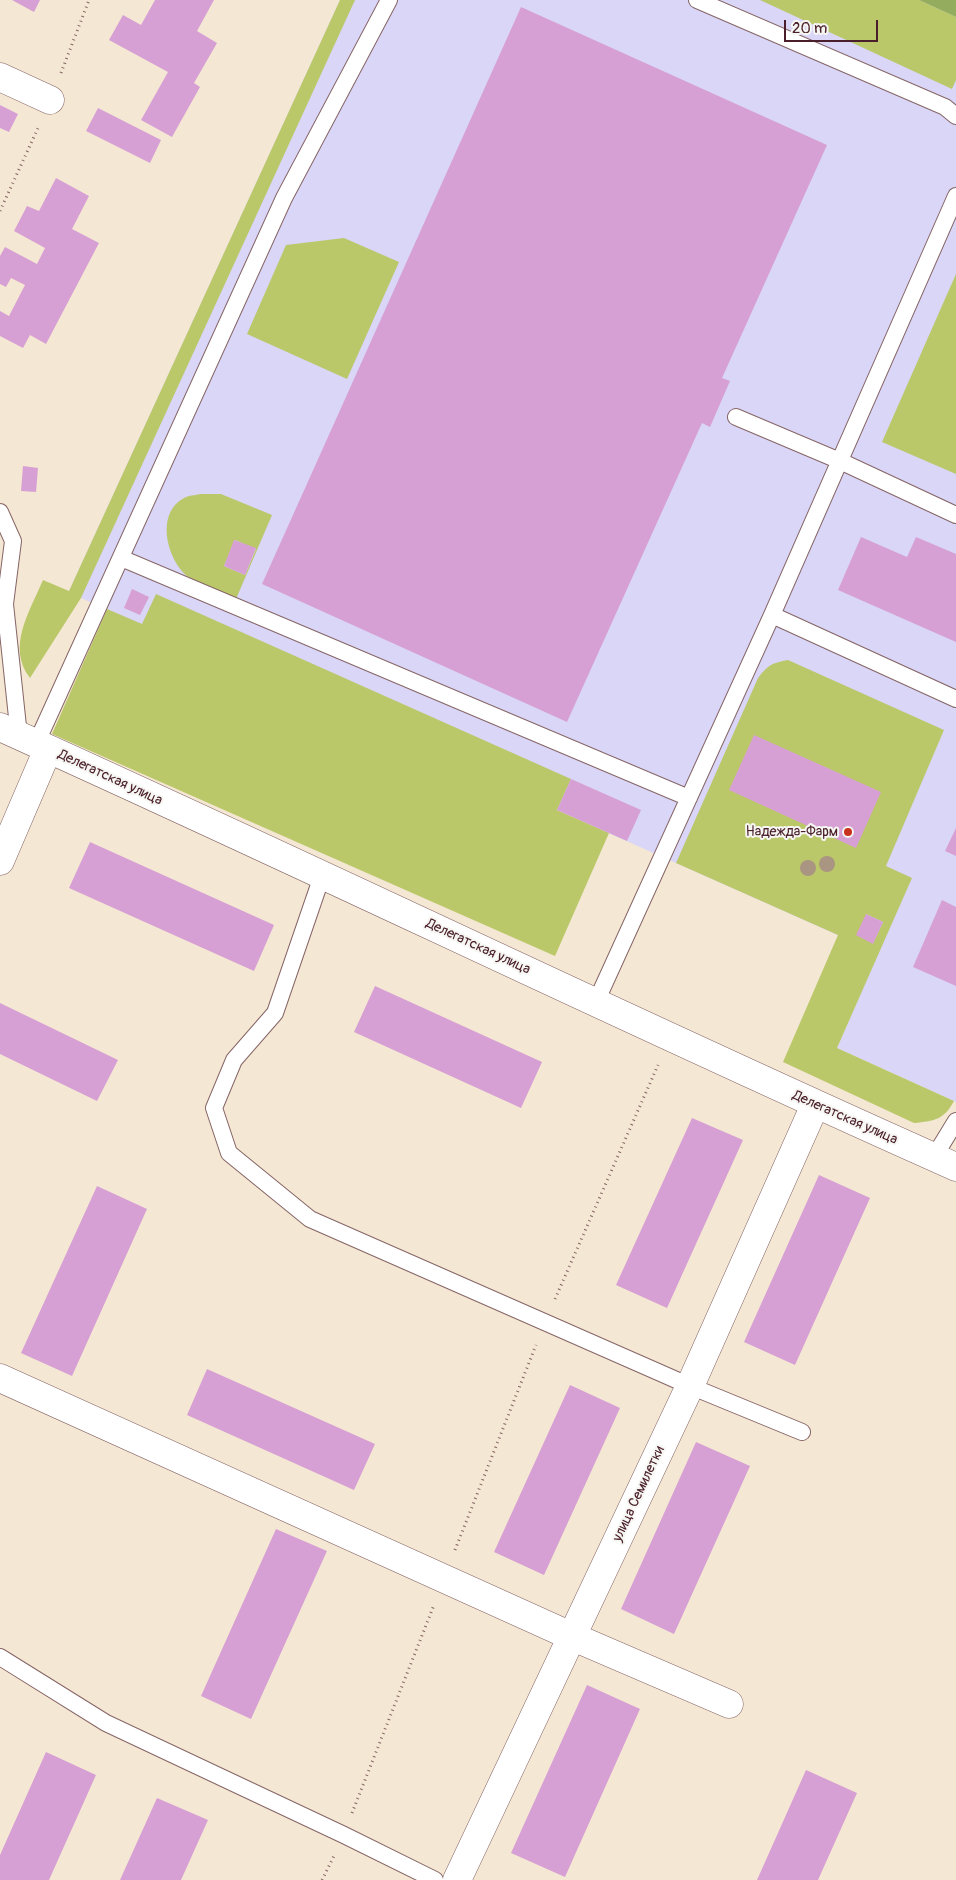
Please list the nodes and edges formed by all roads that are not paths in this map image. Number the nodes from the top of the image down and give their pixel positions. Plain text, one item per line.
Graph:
1 (389, 0) edge
2 (698, 0) edge
3 (0, 77) edge
4 (50, 100) dead end
5 (956, 116) edge
6 (956, 196) edge
7 (736, 417) dead end
8 (840, 461) junction
9 (0, 512) edge
10 (956, 515) edge
11 (121, 558) junction
12 (772, 615) junction
13 (956, 699) edge
14 (26, 739) edge
15 (689, 798) junction
16 (0, 861) edge
17 (322, 876) junction
18 (596, 1002) junction
19 (815, 1105) junction
20 (956, 1121) edge
21 (945, 1162) edge
22 (0, 1378) edge
23 (690, 1386) junction
24 (802, 1432) dead end
25 (571, 1636) junction
26 (0, 1657) edge
27 (729, 1704) dead end
28 (435, 1880) edge
29 (457, 1880) edge

1 - 11 lane
2 - 5 lane
3 - 4 street
6 - 8 lane
7 - 8 lane
8 - 10 lane
8 - 12 lane
9 - 14 lane
11 - 14 lane
11 - 15 lane
12 - 13 lane
12 - 15 lane
14 - 16 street
14 - 17 street, Делегатская улица
15 - 18 lane
17 - 18 street, Делегатская улица
17 - 23 lane
18 - 19 street, Делегатская улица
19 - 21 street, Делегатская улица
19 - 23 street, улица Семилетки
20 - 21 lane
22 - 25 street
23 - 24 lane
23 - 25 street, улица Семилетки
25 - 27 street
25 - 29 street, улица Семилетки
26 - 28 lane

